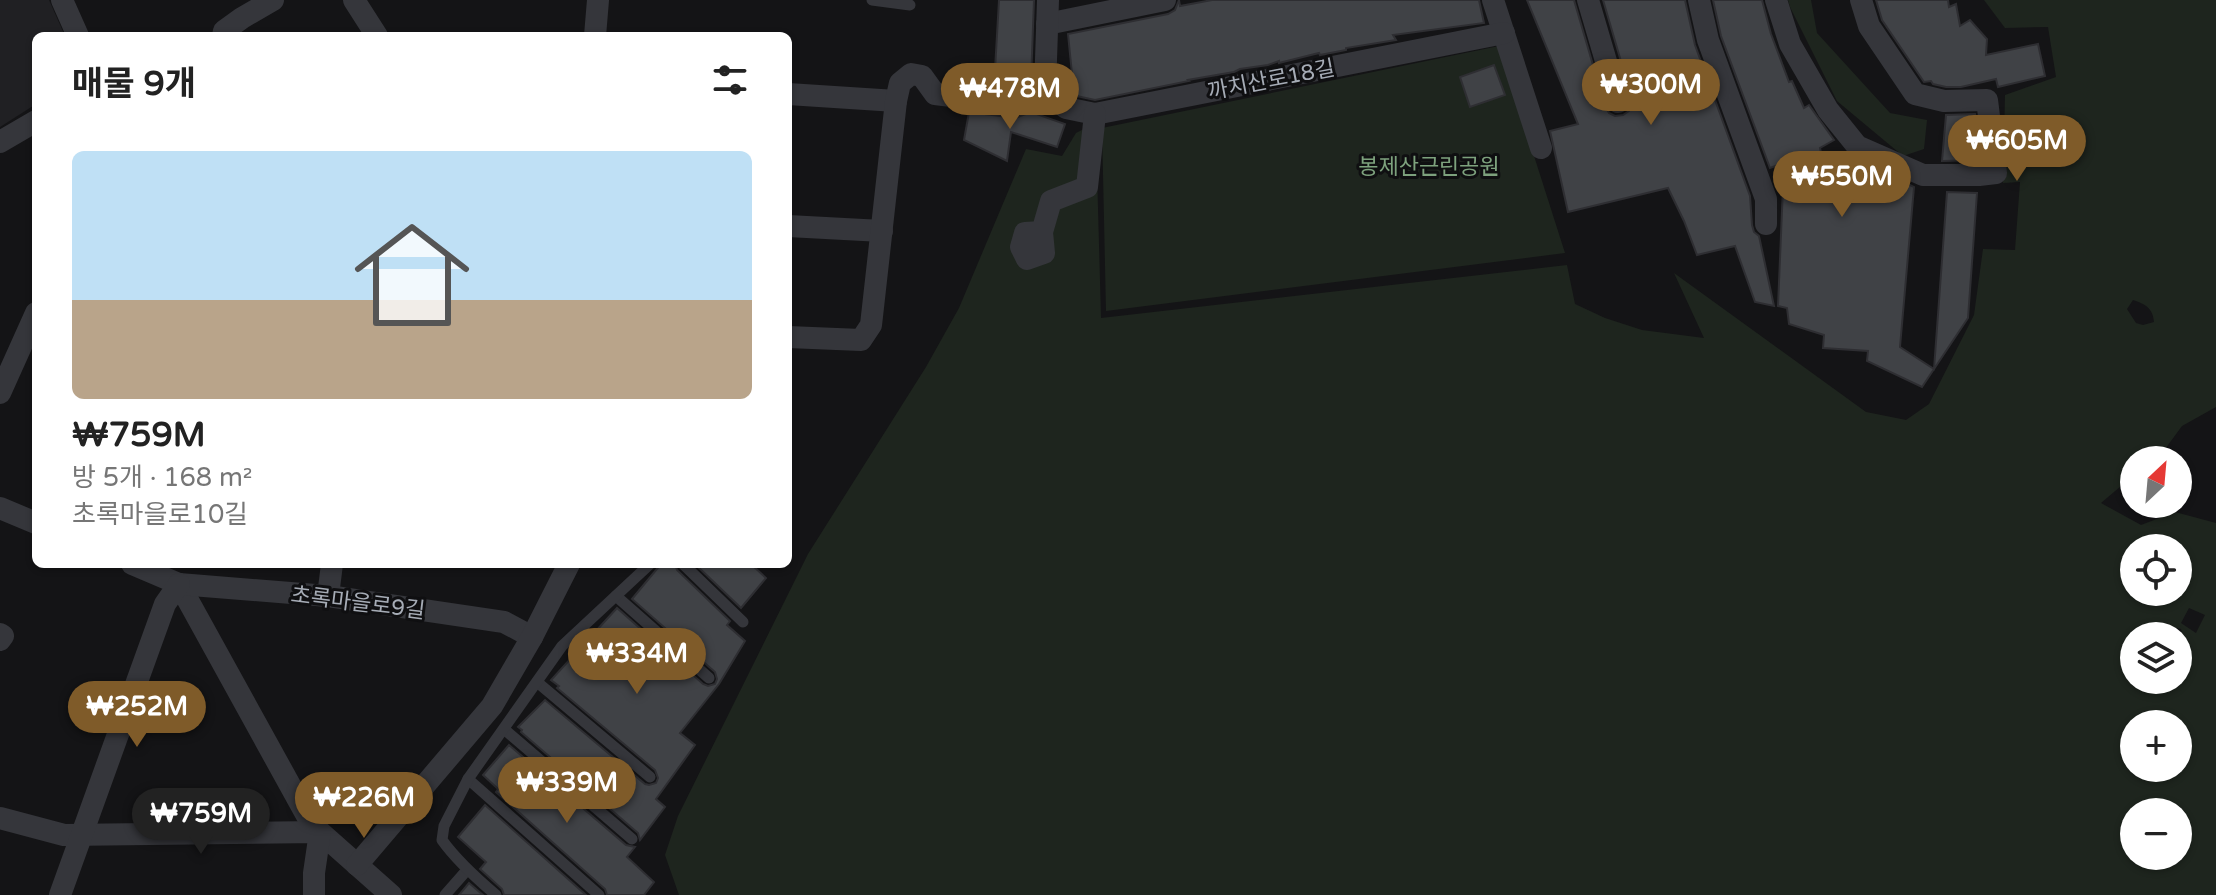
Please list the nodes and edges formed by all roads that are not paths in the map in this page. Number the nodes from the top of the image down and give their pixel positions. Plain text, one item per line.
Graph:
1 (62, 0) edge
2 (273, 0) edge
3 (354, 0) edge
4 (598, 0) edge
5 (872, 0) edge
6 (1048, 0) edge
7 (1165, 0) edge
8 (1493, 0) edge
9 (1588, 0) edge
10 (1699, 0) edge
11 (1776, 0) edge
12 (1861, 0) edge
13 (910, 5) dead end
14 (1047, 24) junction
15 (76, 32) edge
16 (224, 32) edge
17 (374, 32) edge
18 (595, 32) edge
19 (1504, 33) junction
20 (1045, 90) junction
21 (792, 94) edge
22 (896, 101) junction
23 (1618, 102) dead end
24 (1095, 114) junction
25 (32, 123) edge
26 (0, 142) edge
27 (1541, 148) dead end
28 (1766, 224) dead end
29 (792, 226) edge
30 (882, 231) junction
31 (1042, 232) dead end
32 (32, 322) edge
33 (792, 337) edge
34 (0, 393) edge
35 (0, 508) edge
36 (32, 521) edge
37 (151, 568) edge
38 (332, 568) edge
39 (567, 568) edge
40 (646, 568) edge
41 (687, 568) edge
42 (180, 574) edge
43 (328, 596) junction
44 (616, 596) junction
45 (743, 622) dead end
46 (532, 637) junction
47 (709, 678) dead end
48 (537, 682) junction
49 (504, 729) junction
50 (650, 777) dead end
51 (468, 779) junction
52 (0, 818) edge
53 (320, 832) junction
54 (82, 835) junction
55 (632, 839) dead end
56 (357, 865) junction
57 (467, 870) junction
58 (60, 895) edge
59 (314, 895) edge
60 (391, 895) edge
61 (445, 895) edge
62 (496, 895) edge
63 (599, 895) edge

1 - 15 street
2 - 16 street
3 - 17 street
4 - 18 street
5 - 13 lane
6 - 14 street
7 - 14 street
8 - 19 street
9 - 23 street
10 - 28 street
11 - 12 street
14 - 20 street
19 - 24 street, 까치산로18길
19 - 27 street
20 - 22 street
20 - 24 street
21 - 22 street
22 - 30 street
24 - 31 street
25 - 26 street
29 - 30 street
30 - 33 street
32 - 34 street
35 - 36 street
37 - 42 street, 초록마을로9길
38 - 43 street
39 - 46 street
40 - 44 lane
41 - 45 lane
42 - 43 street, 초록마을로9길
42 - 53 street
42 - 54 street
43 - 46 street, 초록마을로9길
44 - 47 lane
44 - 48 lane
46 - 56 street
48 - 49 lane
48 - 50 lane
49 - 51 lane
49 - 55 lane
51 - 57 lane
51 - 63 lane
52 - 54 street
53 - 54 street
53 - 56 street
53 - 59 street
54 - 58 street
56 - 60 street
57 - 61 lane
57 - 62 lane

